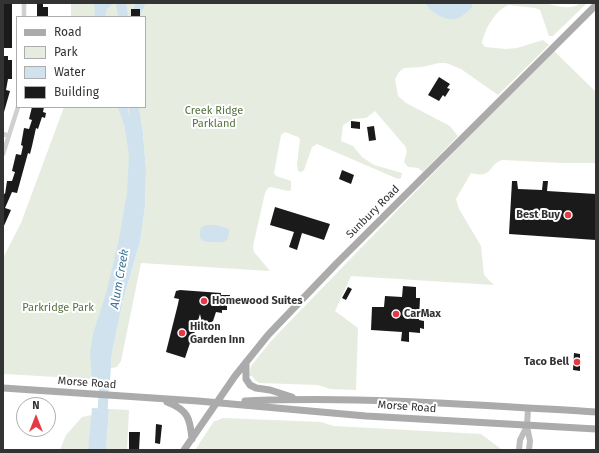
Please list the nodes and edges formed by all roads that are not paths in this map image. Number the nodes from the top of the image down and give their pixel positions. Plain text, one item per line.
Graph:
1 (24, 3) edge
2 (596, 5) edge
3 (24, 16) edge
4 (18, 108) edge
5 (3, 134) edge
6 (9, 136) junction
7 (3, 154) edge
8 (246, 362) junction
9 (3, 388) edge
10 (160, 399) junction
11 (298, 399) junction
12 (217, 403) junction
13 (528, 408) junction
14 (596, 412) edge
15 (527, 426) junction
16 (596, 430) edge
17 (192, 439) junction
18 (184, 450) edge
19 (519, 450) edge
20 (529, 450) edge

1 - 3 street
2 - 8 main road, Sunbury Road
4 - 6 street
5 - 6 street
6 - 7 street
8 - 11 main road
8 - 12 main road, Sunbury Road
9 - 10 main road, Morse Road
10 - 12 main road, Morse Road
10 - 17 main road
11 - 12 main road, Morse Road
11 - 13 main road, Morse Road
12 - 15 main road, Morse Road
12 - 17 main road, Sunbury Road
13 - 14 main road, Morse Road
13 - 15 main road
15 - 16 main road, Morse Road
15 - 19 main road
15 - 20 main road
17 - 18 main road, Sunbury Road

